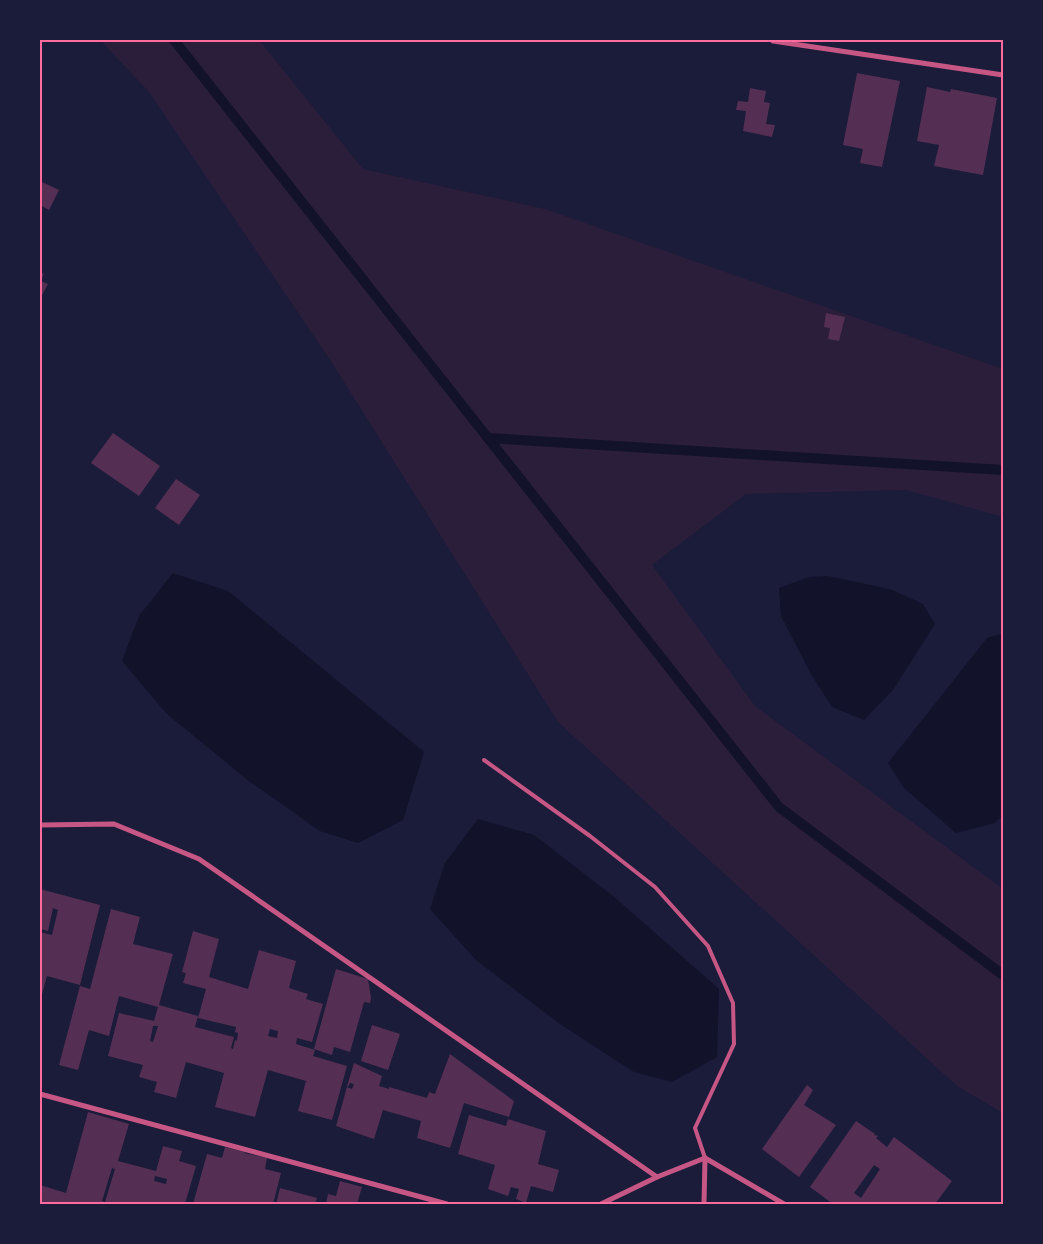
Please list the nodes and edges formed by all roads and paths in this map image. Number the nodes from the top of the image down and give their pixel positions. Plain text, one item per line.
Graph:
1 (773, 41) edge
2 (1003, 75) edge
3 (484, 760) dead end
4 (40, 825) edge
5 (40, 1094) edge
6 (705, 1158) junction
7 (657, 1177) junction
8 (447, 1204) edge
9 (601, 1204) edge
10 (704, 1204) edge
11 (784, 1204) edge

1 - 2 street
3 - 6 lane
4 - 7 street
5 - 8 street
6 - 7 street
6 - 10 street
6 - 11 street
7 - 9 street

